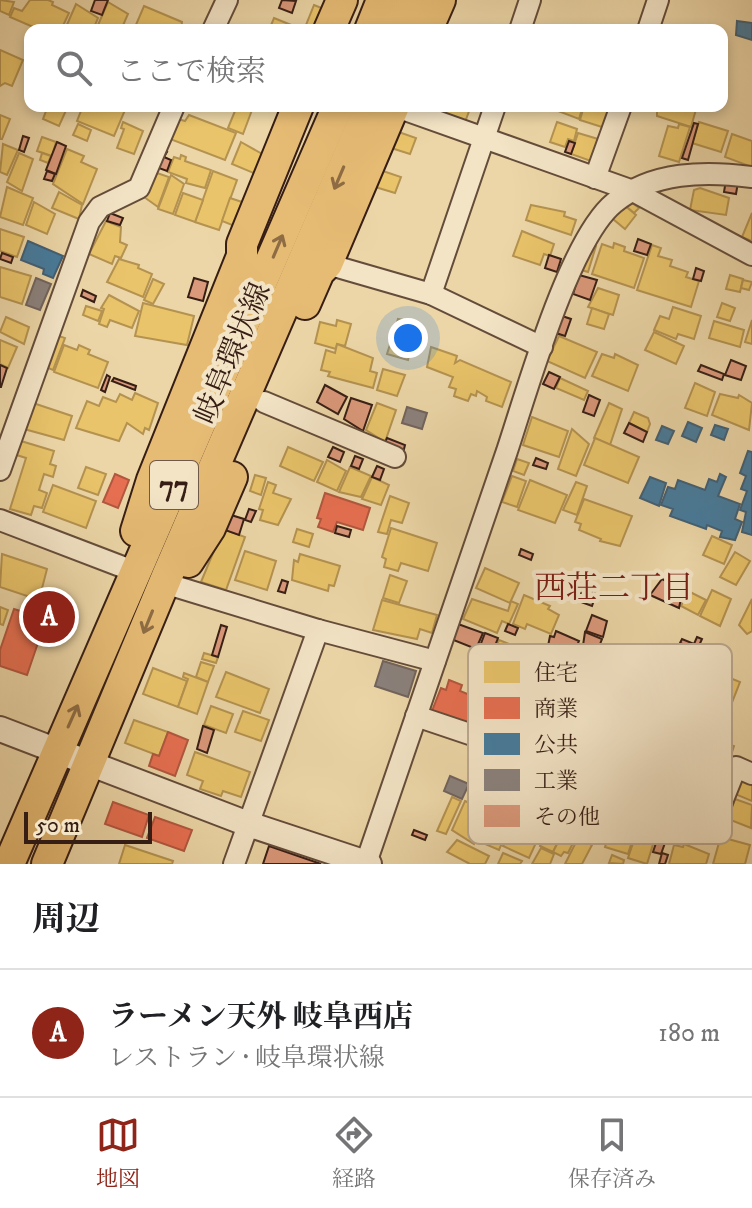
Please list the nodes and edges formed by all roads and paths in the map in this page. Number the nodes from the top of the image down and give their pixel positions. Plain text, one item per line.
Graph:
1 (227, 0) edge
2 (342, 0) edge
3 (382, 0) edge
4 (413, 0) edge
5 (440, 0) edge
6 (530, 0) edge
7 (658, 0) edge
8 (216, 24) edge
9 (332, 24) edge
10 (372, 24) edge
11 (403, 24) edge
12 (430, 24) edge
13 (522, 24) edge
14 (650, 24) edge
15 (171, 112) edge
16 (296, 112) edge
17 (336, 112) edge
18 (367, 112) edge
19 (388, 112) edge
20 (407, 112) edge
21 (493, 112) edge
22 (619, 112) edge
23 (484, 140) junction
24 (752, 177) edge
25 (595, 178) junction
26 (633, 191) junction
27 (752, 255) edge
28 (327, 264) junction
29 (431, 294) junction
30 (542, 347) junction
31 (264, 402) junction
32 (395, 457) dead end
33 (0, 470) edge
34 (0, 520) edge
35 (153, 571) junction
36 (318, 630) junction
37 (435, 661) junction
38 (416, 716) junction
39 (0, 729) edge
40 (468, 734) edge
41 (57, 753) junction
42 (89, 765) junction
43 (752, 774) edge
44 (732, 777) edge
45 (248, 824) junction
46 (367, 863) edge
47 (9, 864) edge
48 (47, 864) edge
49 (234, 864) edge

1 - 8 street
2 - 9 main road
3 - 10 main road
4 - 11 main road
5 - 12 main road
6 - 13 street
7 - 14 street
15 - 33 street
16 - 35 main road
35 -> 17 main road, 岐阜環状線 / 77
18 -> 35 main road, 岐阜環状線 / 77
19 - 28 main road
20 - 23 street
21 - 23 street
22 - 25 street
23 - 25 street
23 - 29 street
24 - 26 street
25 - 26 street
26 - 27 street
26 - 30 street
28 - 29 street
28 - 31 main road
29 - 30 street
30 - 37 street
31 - 32 street
31 - 35 main road
34 - 35 street
35 - 36 street
41 -> 35 main road, 岐阜環状線 / 77
35 -> 42 main road, 岐阜環状線 / 77
36 - 37 street
36 - 45 street
37 - 38 street
38 - 40 street
38 - 46 street
39 - 41 street
41 - 42 street
41 - 47 main road, 岐阜環状線 / 77
42 - 45 street
42 - 48 main road, 岐阜環状線 / 77
43 - 44 street
45 - 46 street
45 - 49 street

